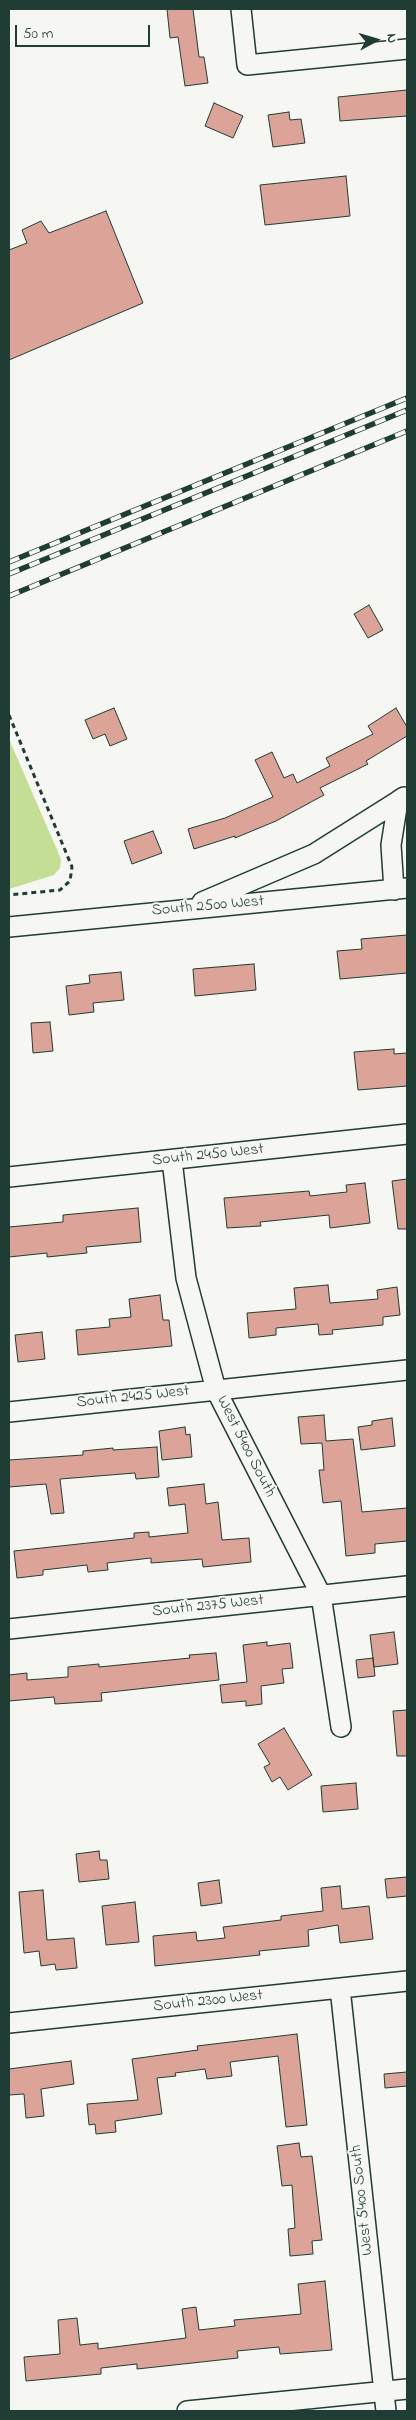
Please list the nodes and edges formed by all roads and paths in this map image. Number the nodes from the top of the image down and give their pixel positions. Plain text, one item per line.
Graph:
1 (241, 9) edge
2 (407, 49) edge
3 (9, 715) edge
4 (402, 798) edge
5 (401, 889) edge
6 (9, 895) edge
7 (185, 909) junction
8 (9, 927) edge
9 (407, 1134) edge
10 (172, 1160) junction
11 (9, 1177) edge
12 (407, 1370) edge
13 (216, 1390) junction
14 (9, 1412) edge
15 (407, 1586) edge
16 (321, 1596) junction
17 (9, 1629) edge
18 (341, 1727) dead end
19 (407, 1981) edge
20 (340, 1988) junction
21 (9, 2023) edge
22 (407, 2390) edge
23 (384, 2392) junction
24 (187, 2411) edge
25 (386, 2411) edge

1 - 2 street
3 - 6 path
4 - 5 street
4 - 7 street
5 - 7 street, South 2500 West
7 - 8 street, South 2500 West
9 - 10 street, South 2450 West
10 - 11 street, South 2450 West
10 - 13 street, West 5400 South
12 - 13 street, South 2425 West
13 - 14 street, South 2425 West
13 - 16 street, West 5400 South
15 - 16 street, South 2375 West
16 - 17 street, South 2375 West
16 - 18 street, West 5400 South
19 - 20 street, South 2300 West
20 - 21 street, South 2300 West
20 - 23 street, West 5400 South
22 - 23 street
23 - 24 street
23 - 25 street, West 5400 South

